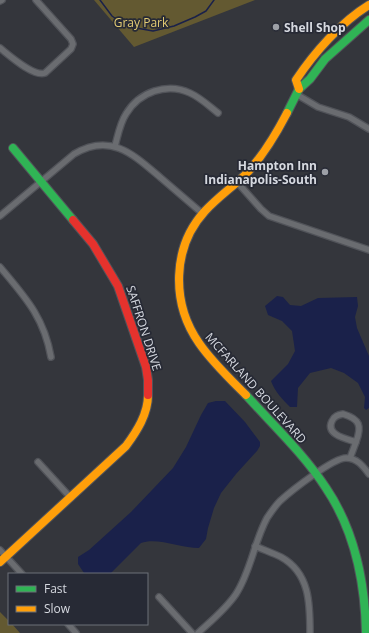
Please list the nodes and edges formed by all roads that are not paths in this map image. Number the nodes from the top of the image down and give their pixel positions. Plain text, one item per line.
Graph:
1 (36, 0) edge
2 (367, 4) edge
3 (369, 20) edge
4 (0, 48) edge
5 (297, 91) junction
6 (218, 113) dead end
7 (369, 129) edge
8 (115, 146) junction
9 (13, 148) dead end
10 (41, 181) junction
11 (237, 182) junction
12 (203, 214) junction
13 (0, 216) edge
14 (369, 250) edge
15 (0, 267) edge
16 (51, 357) dead end
17 (356, 442) junction
18 (350, 458) junction
19 (38, 462) dead end
20 (316, 474) junction
21 (369, 474) edge
22 (70, 498) junction
23 (256, 546) junction
24 (0, 550) edge
25 (3, 559) edge
26 (21, 573) edge
27 (159, 597) dead end
28 (69, 625) edge
29 (76, 633) edge
30 (192, 633) edge
31 (198, 633) edge
32 (310, 633) edge
33 (366, 633) edge

1 - 4 street
2 - 5 street, MCFARLAND BOULEVARD
3 - 5 street, MCFARLAND BOULEVARD
5 - 7 street
5 - 11 street, MCFARLAND BOULEVARD
6 - 8 street
8 - 10 street
8 - 12 street
9 - 10 street, SAFFRON DRIVE
10 - 13 street
10 - 22 street, SAFFRON DRIVE
11 - 12 street, MCFARLAND BOULEVARD
11 - 14 street
12 - 20 street, MCFARLAND BOULEVARD
15 - 16 street
17 - 17 street
17 - 18 street
18 - 20 street
18 - 21 street
19 - 22 street
20 - 23 street
20 - 33 street, MCFARLAND BOULEVARD
22 - 25 street, SAFFRON DRIVE
23 - 31 street
23 - 32 street
24 - 25 street
25 - 26 street
27 - 30 street
28 - 29 street

